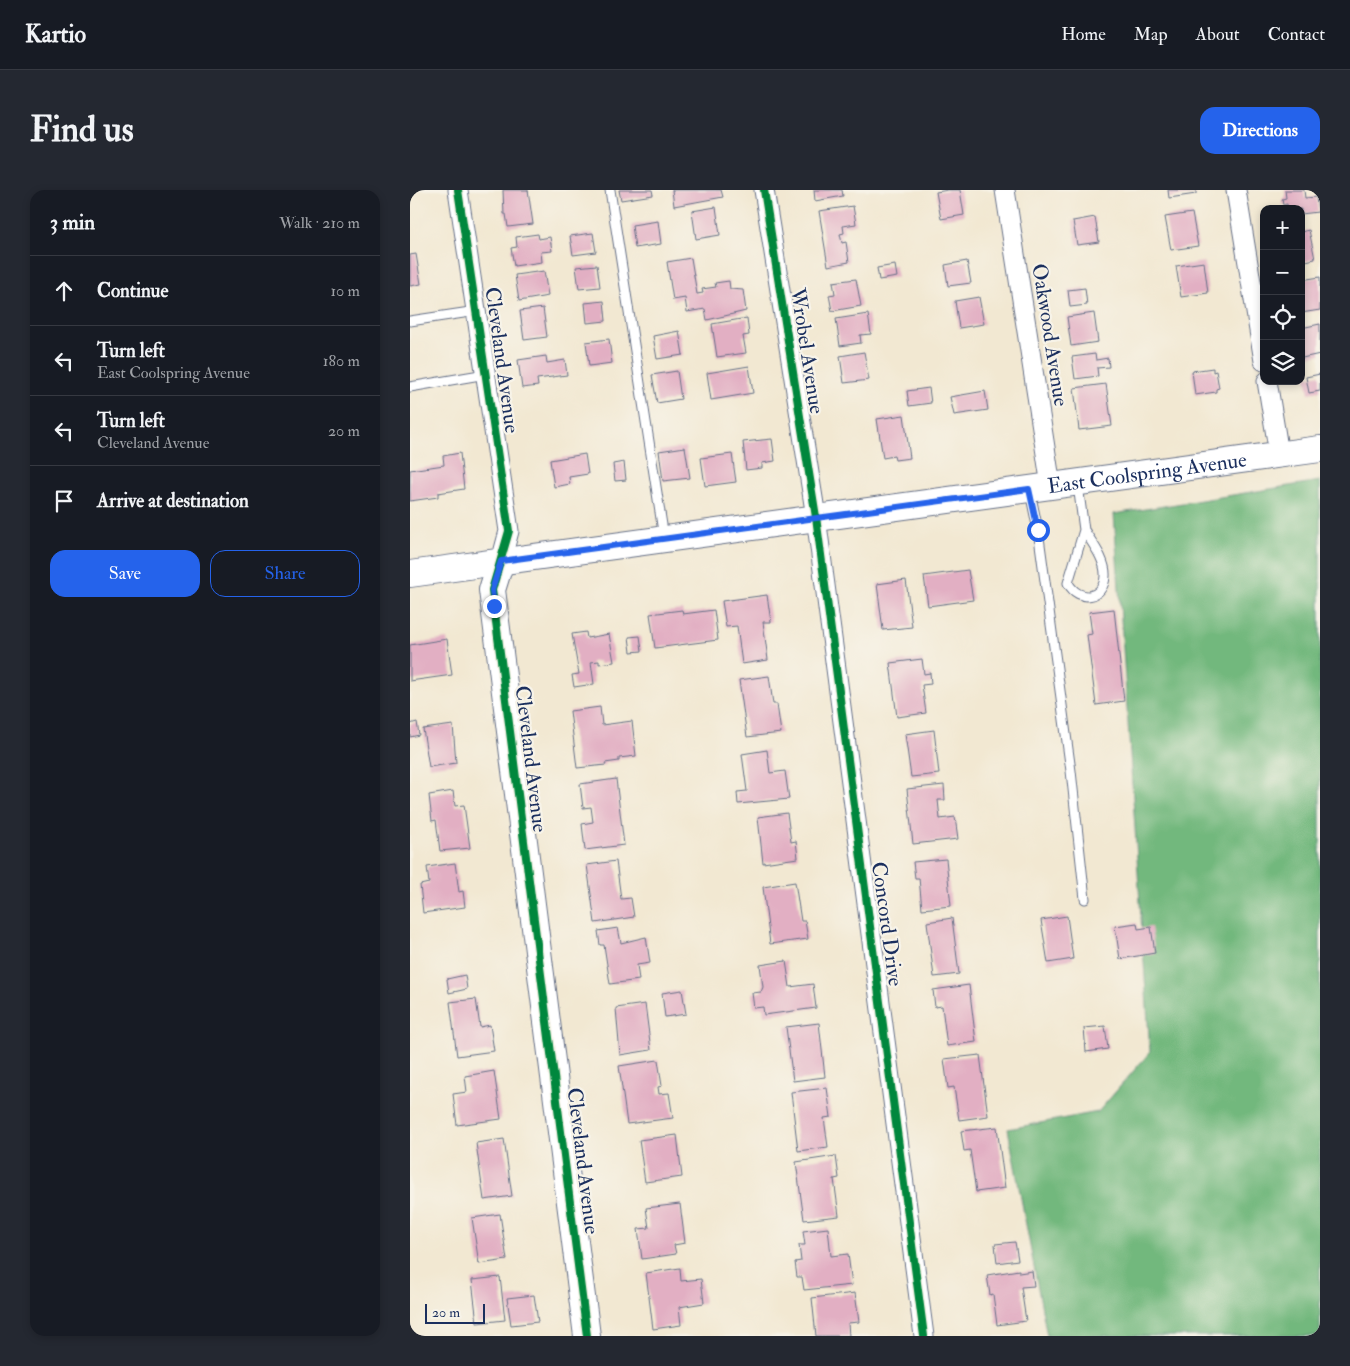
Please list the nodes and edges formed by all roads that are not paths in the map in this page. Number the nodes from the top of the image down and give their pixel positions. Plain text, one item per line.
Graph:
1 (458, 190) edge
2 (610, 190) edge
3 (764, 190) edge
4 (1005, 190) edge
5 (1236, 190) edge
6 (478, 311) junction
7 (410, 321) edge
8 (1260, 340) edge
9 (486, 374) junction
10 (1268, 385) edge
11 (410, 387) edge
12 (1320, 449) edge
13 (1279, 454) junction
14 (1078, 483) junction
15 (1040, 488) junction
16 (816, 517) junction
17 (1084, 530) junction
18 (664, 538) junction
19 (501, 561) junction
20 (410, 574) edge
21 (1085, 899) dead end
22 (588, 1336) edge
23 (924, 1336) edge

1 - 6 street, Cleveland Avenue
2 - 18 lane
3 - 16 street, Wrobel Avenue
4 - 15 street, Oakwood Avenue
5 - 8 street
6 - 7 lane
6 - 9 street, Cleveland Avenue
9 - 11 lane
9 - 19 street, Cleveland Avenue
10 - 13 street
12 - 13 street, East Coolspring Avenue
13 - 14 street, East Coolspring Avenue
14 - 15 street, East Coolspring Avenue
14 - 17 lane
15 - 16 street, East Coolspring Avenue
15 - 21 lane
16 - 18 street, East Coolspring Avenue
16 - 23 street, Concord Drive
17 - 17 lane
18 - 19 street, East Coolspring Avenue
19 - 20 street, East Coolspring Avenue
19 - 22 street, Cleveland Avenue

